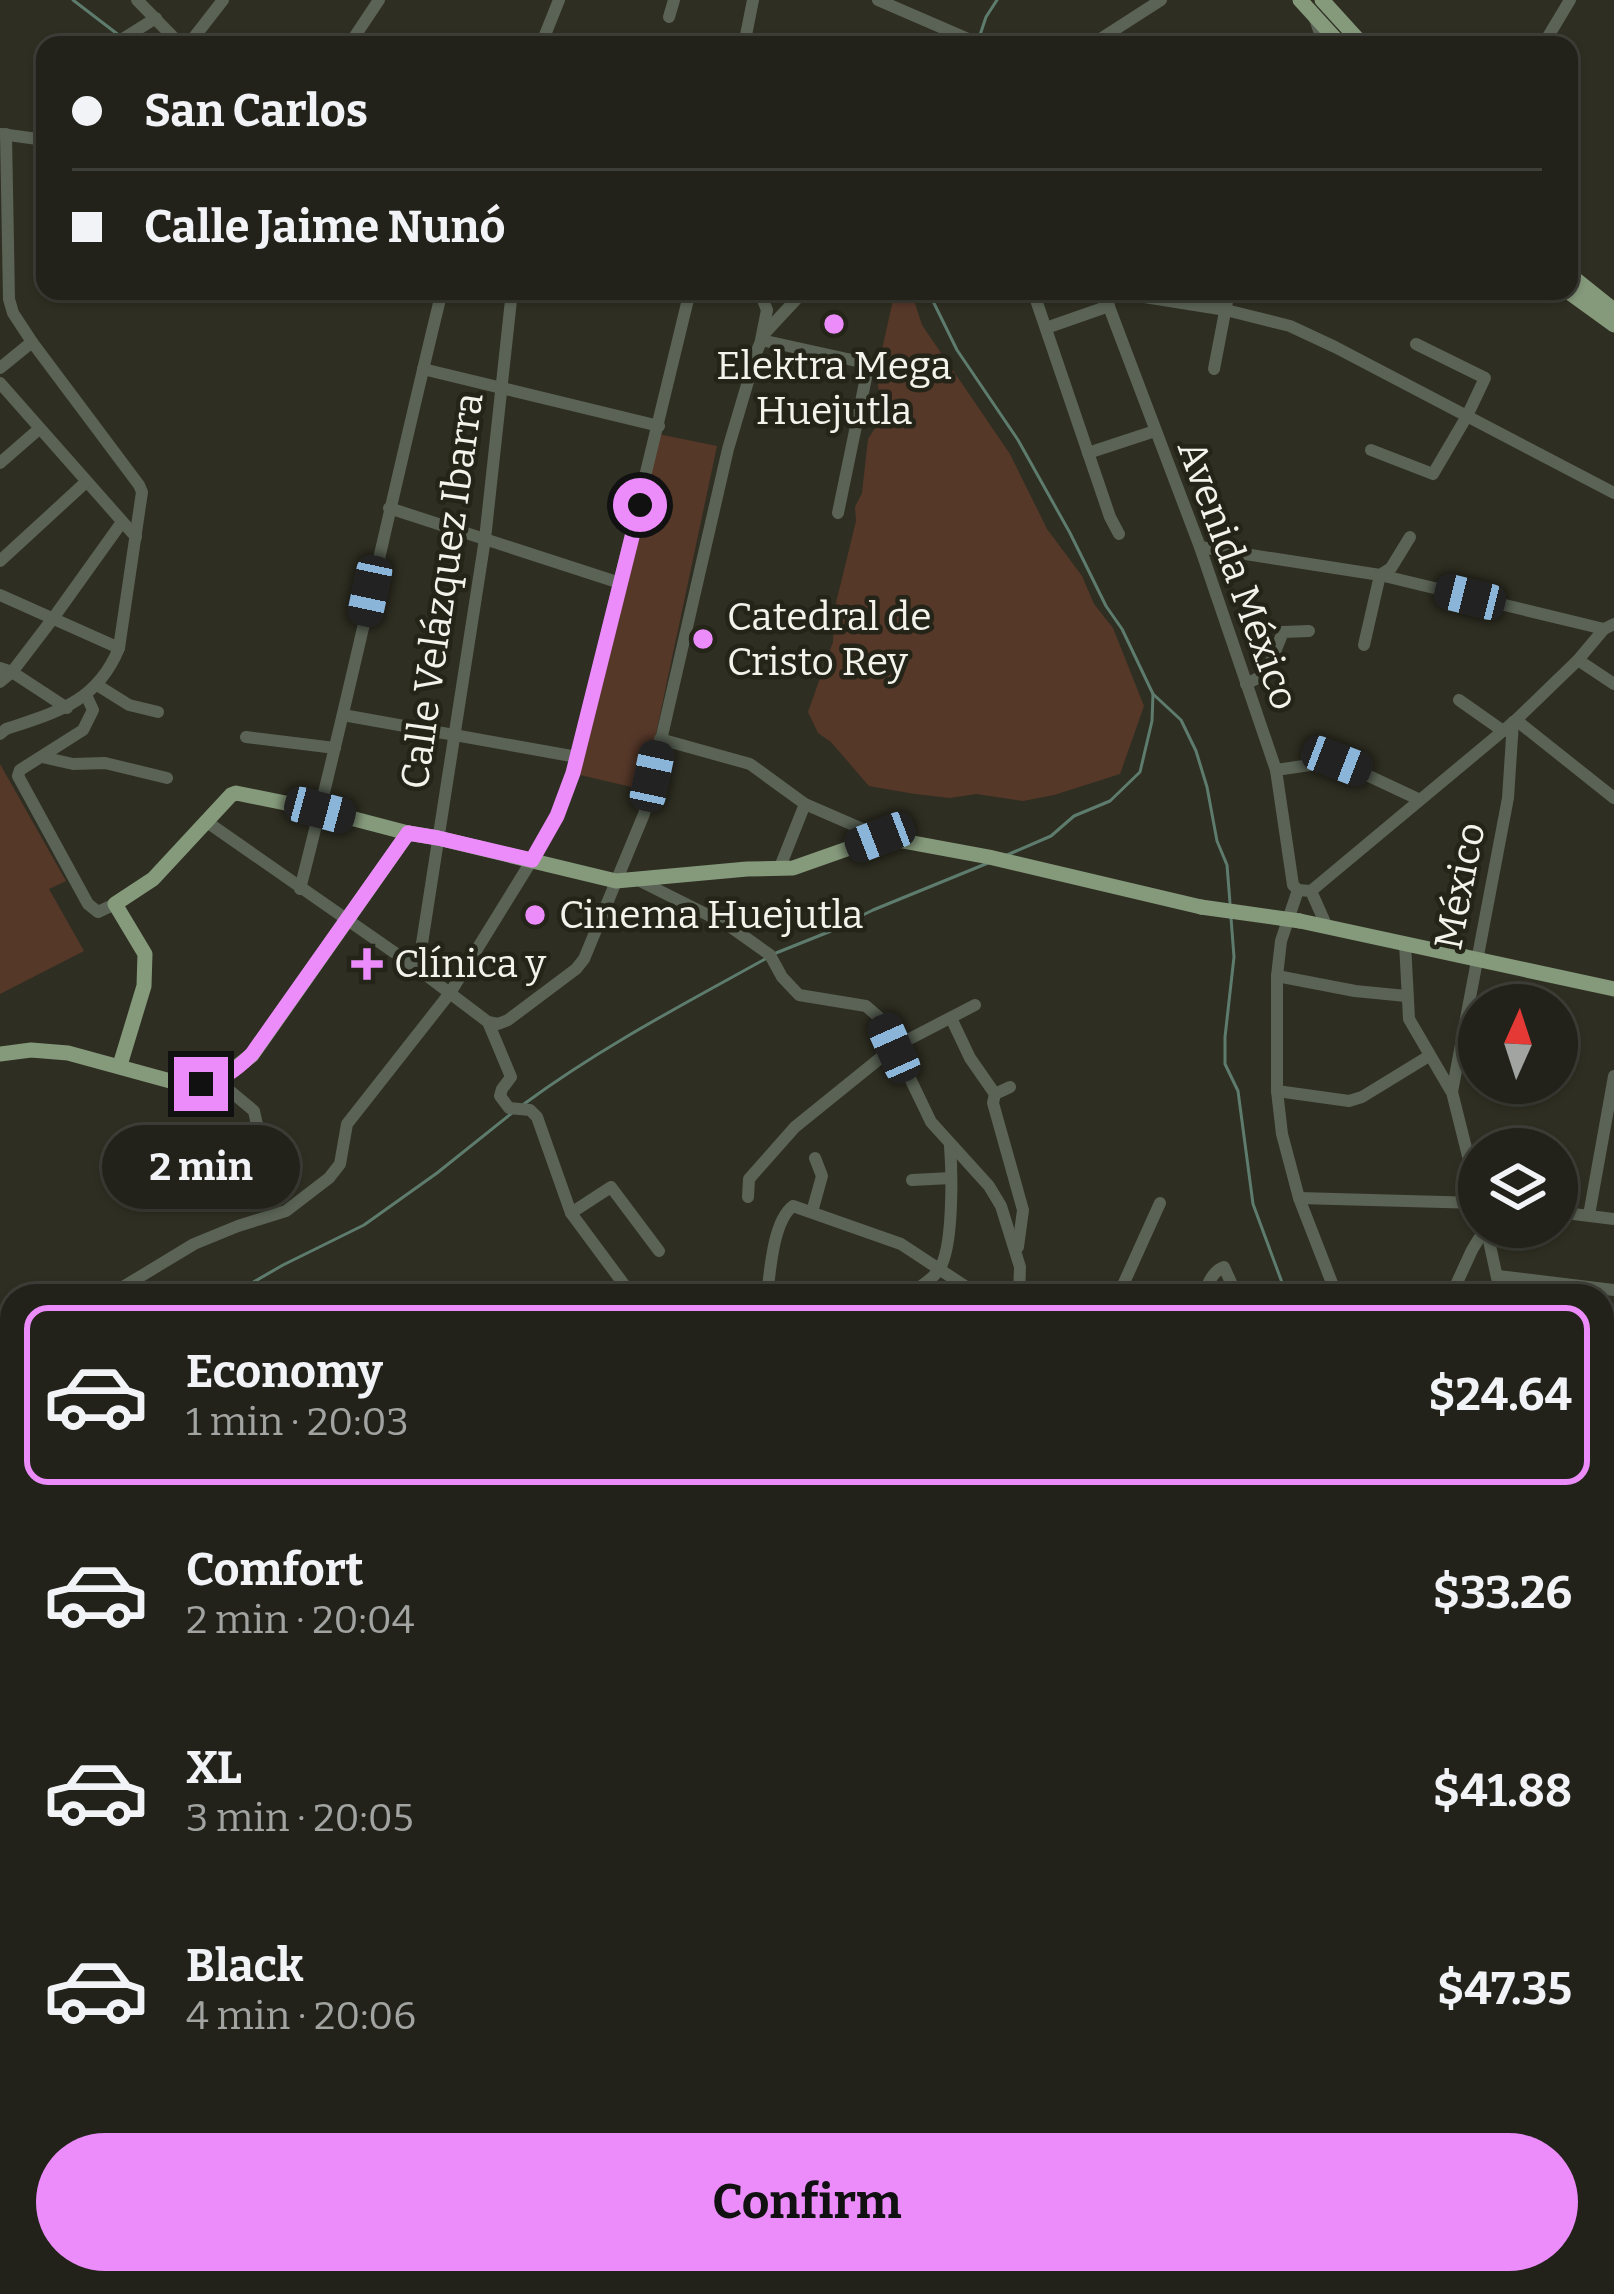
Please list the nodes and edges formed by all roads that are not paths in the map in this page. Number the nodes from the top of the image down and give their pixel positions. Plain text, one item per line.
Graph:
1 (137, 0) edge
2 (223, 0) edge
3 (379, 0) edge
4 (559, 0) edge
5 (674, 0) edge
6 (753, 0) edge
7 (878, 0) edge
8 (1161, 0) edge
9 (1300, 0) edge
10 (1322, 0) edge
11 (1570, 0) edge
12 (669, 16) dead end
13 (1315, 17) junction
14 (156, 18) junction
15 (127, 36) edge
16 (175, 36) edge
17 (193, 36) edge
18 (355, 36) edge
19 (545, 36) edge
20 (746, 36) edge
21 (961, 36) edge
22 (1105, 36) edge
23 (1321, 36) edge
24 (1333, 36) edge
25 (1355, 36) edge
26 (1548, 36) edge
27 (2, 136) edge
28 (36, 139) edge
29 (1578, 281) edge
30 (4, 298) edge
31 (1578, 299) edge
32 (440, 300) edge
33 (511, 300) edge
34 (688, 300) edge
35 (763, 300) edge
36 (793, 300) edge
37 (1036, 300) edge
38 (1107, 300) edge
39 (1162, 300) edge
40 (1228, 300) edge
41 (1109, 306) junction
42 (1226, 310) junction
43 (1614, 310) edge
44 (1614, 325) edge
45 (1046, 328) junction
46 (761, 340) junction
47 (32, 342) junction
48 (1416, 344) dead end
49 (0, 368) edge
50 (423, 369) junction
51 (1214, 369) dead end
52 (0, 383) edge
53 (501, 389) junction
54 (1467, 416) junction
55 (659, 426) junction
56 (39, 429) junction
57 (1155, 431) junction
58 (1371, 450) dead end
59 (1088, 453) junction
60 (0, 463) edge
61 (86, 482) junction
62 (1614, 493) edge
63 (389, 508) junction
64 (838, 513) dead end
65 (122, 522) junction
66 (1119, 534) dead end
67 (136, 537) junction
68 (1410, 537) dead end
69 (485, 539) junction
70 (1200, 547) junction
71 (0, 561) edge
72 (1380, 575) junction
73 (620, 583) junction
74 (0, 595) edge
75 (54, 617) junction
76 (1609, 627) edge
77 (1309, 631) dead end
78 (1364, 645) dead end
79 (118, 648) junction
80 (1578, 660) junction
81 (6, 670) edge
82 (0, 682) edge
83 (1246, 684) junction
84 (1614, 684) edge
85 (92, 690) junction
86 (1459, 700) dead end
87 (67, 708) junction
88 (158, 712) dead end
89 (343, 715) junction
90 (1510, 724) junction
91 (0, 734) edge
92 (453, 735) junction
93 (246, 737) dead end
94 (660, 739) junction
95 (335, 748) junction
96 (42, 757) junction
97 (577, 757) junction
98 (1276, 770) junction
99 (167, 778) dead end
100 (1614, 798) edge
101 (1418, 799) junction
102 (806, 804) junction
103 (320, 810) junction
104 (207, 822) junction
105 (408, 833) junction
106 (880, 837) junction
107 (438, 838) junction
108 (532, 860) junction
109 (780, 868) junction
110 (638, 880) junction
111 (616, 881) junction
112 (1300, 888) junction
113 (300, 889) junction
114 (115, 904) junction
115 (346, 920) junction
116 (1328, 927) junction
117 (1406, 943) junction
118 (1477, 959) junction
119 (418, 969) junction
120 (1277, 976) junction
121 (1614, 989) edge
122 (450, 993) junction
123 (1406, 996) junction
124 (975, 1005) dead end
125 (951, 1018) junction
126 (493, 1023) junction
127 (894, 1048) junction
128 (0, 1054) edge
129 (1429, 1055) junction
130 (120, 1065) junction
131 (1614, 1076) edge
132 (218, 1081) junction
133 (1010, 1087) dead end
134 (1277, 1091) junction
135 (1452, 1092) junction
136 (995, 1094) junction
137 (1461, 1128) edge
138 (950, 1145) junction
139 (264, 1157) dead end
140 (815, 1158) dead end
141 (951, 1178) junction
142 (912, 1180) dead end
143 (748, 1197) dead end
144 (1299, 1198) junction
145 (1458, 1202) edge
146 (1160, 1203) dead end
147 (812, 1212) junction
148 (571, 1213) junction
149 (1578, 1214) edge
150 (1588, 1215) junction
151 (1614, 1219) edge
152 (1473, 1248) edge
153 (1491, 1248) edge
154 (659, 1251) dead end
155 (1016, 1255) junction
156 (939, 1270) junction
157 (1498, 1276) junction
158 (128, 1284) edge
159 (624, 1284) edge
160 (769, 1284) edge
161 (922, 1284) edge
162 (961, 1284) edge
163 (1019, 1284) edge
164 (1123, 1284) edge
165 (1208, 1284) edge
166 (1232, 1284) edge
167 (1332, 1284) edge
168 (1456, 1284) edge
169 (1499, 1284) edge
170 (1564, 1284) edge

1 - 14 street
2 - 17 street
3 - 18 street
4 - 19 street
5 - 12 street
6 - 20 street
7 - 21 street
8 - 22 street
9 - 13 main road
10 - 25 main road
11 - 26 street
13 - 23 street
13 - 24 main road
14 - 15 street
14 - 16 street
27 - 28 street
27 - 30 street
29 - 43 main road
30 - 47 street
31 - 44 main road
32 - 50 street
33 - 53 street, Calle Velázquez Ibarra
34 - 55 street
35 - 46 street
36 - 46 street
37 - 45 street
38 - 41 street, Avenida México
39 - 42 street
40 - 42 street
41 - 45 street
41 - 57 street, Avenida México
42 - 51 street
42 - 54 street
45 - 59 street
46 - 64 street
46 - 94 street
47 - 49 street
47 - 67 street
48 - 54 street
50 - 53 street
50 - 63 street
52 - 56 street
53 - 55 street
53 - 69 street, Calle Velázquez Ibarra
54 - 58 street
54 - 62 street
55 - 73 street
56 - 60 street
56 - 61 street
57 - 59 street
57 - 70 street, Avenida México
59 - 66 street
61 - 65 street
61 - 71 street
63 - 69 street
63 - 89 street
65 - 67 street
65 - 75 street
67 - 79 street
68 - 72 street
69 - 73 street
69 - 92 street, Calle Velázquez Ibarra
70 - 72 street
70 - 83 street, Avenida México
72 - 76 street
72 - 78 street
73 - 97 street
74 - 75 street
75 - 79 street
75 - 81 street
76 - 80 street
77 - 83 street
79 - 85 street
80 - 84 street
80 - 90 street
81 - 82 street
81 - 87 street
83 - 98 street, Avenida México
85 - 87 street
85 - 88 street
85 - 96 street
86 - 90 street
87 - 91 street
89 - 92 street
89 - 95 street
90 - 100 street
90 - 101 street
90 - 118 street, México
92 - 97 street
92 - 107 street, Calle Velázquez Ibarra
93 - 95 street
94 - 102 street
94 - 111 street
95 - 103 street
96 - 99 street
96 - 114 street
97 - 108 street
98 - 101 street
98 - 112 street, Avenida México
101 - 112 street
102 - 106 street
102 - 109 street
103 - 104 main road
103 - 105 main road
103 - 113 street
104 - 113 street
104 - 114 main road
105 - 107 main road
105 - 115 main road
106 - 109 main road
106 - 116 main road, bridge
107 - 108 main road
107 - 119 street, Calle Velázquez Ibarra
108 - 111 main road
108 - 122 street
109 - 110 main road
110 - 111 main road
110 - 127 street
111 - 126 street
112 - 116 street
112 - 120 street
113 - 115 street
114 - 130 main road
115 - 119 street
115 - 132 main road
116 - 117 main road
117 - 118 main road
117 - 123 street
118 - 121 main road
118 - 135 street, México
119 - 122 street
120 - 123 street
120 - 134 street
122 - 126 street
122 - 158 street
123 - 129 street
124 - 125 street
125 - 127 street
125 - 136 street
126 - 148 street
127 - 138 street
127 - 143 street
128 - 130 main road
129 - 134 street
129 - 135 street
130 - 132 main road
131 - 150 street
132 - 139 street
133 - 136 street
134 - 144 street
135 - 137 street, México
136 - 155 street
138 - 141 street
138 - 155 street
140 - 147 street
141 - 142 street
141 - 156 street
144 - 145 street
144 - 167 street
146 - 164 street
147 - 156 street
147 - 160 street
148 - 154 street
148 - 159 street
149 - 150 street
150 - 151 street
152 - 168 street
153 - 157 street
155 - 163 street
156 - 161 street
156 - 162 street
157 - 169 street
157 - 170 street
165 - 166 street

